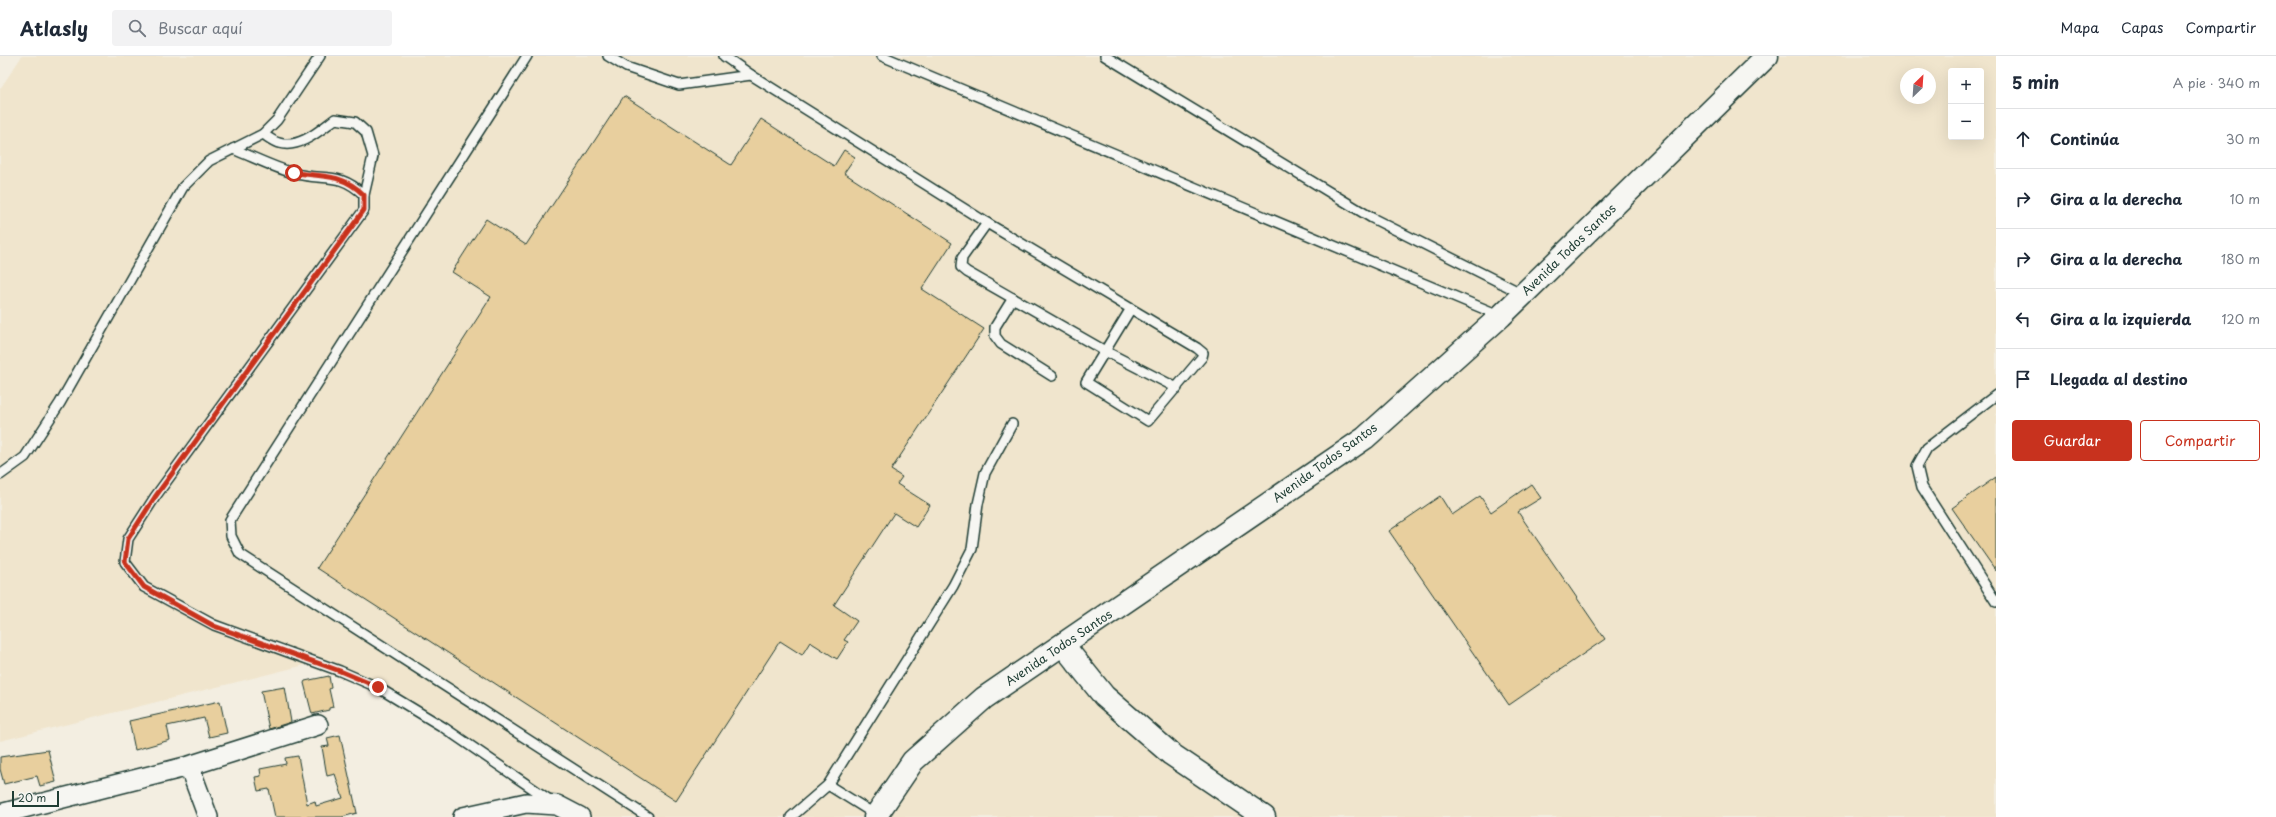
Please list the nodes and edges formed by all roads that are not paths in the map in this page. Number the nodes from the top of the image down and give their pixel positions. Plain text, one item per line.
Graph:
1 (320, 56) edge
2 (527, 56) edge
3 (608, 56) edge
4 (724, 56) edge
5 (882, 56) edge
6 (1105, 56) edge
7 (1767, 56) edge
8 (751, 75) junction
9 (263, 134) junction
10 (233, 149) junction
11 (364, 195) junction
12 (987, 223) junction
13 (1523, 294) junction
14 (1012, 298) junction
15 (1130, 310) junction
16 (1501, 316) junction
17 (1105, 351) junction
18 (1052, 376) dead end
19 (1177, 388) junction
20 (1996, 394) edge
21 (1012, 424) dead end
22 (0, 475) edge
23 (1996, 602) edge
24 (1063, 645) junction
25 (318, 725) dead end
26 (189, 766) junction
27 (828, 785) junction
28 (557, 805) junction
29 (0, 814) edge
30 (875, 816) edge
31 (208, 817) edge
32 (463, 817) edge
33 (580, 817) edge
34 (648, 817) edge
35 (791, 817) edge
36 (1264, 817) edge

1 - 9 lane
2 - 34 lane
3 - 8 lane
4 - 8 lane
5 - 16 lane
6 - 13 lane
7 - 13 street, Avenida Todos Santos
8 - 12 lane
9 - 10 lane
9 - 11 lane
10 - 11 lane
10 - 22 lane
11 - 28 lane
12 - 14 lane
12 - 15 lane
13 - 16 street, Avenida Todos Santos
14 - 17 lane
14 - 18 lane
15 - 17 lane
15 - 19 lane
16 - 24 street, Avenida Todos Santos
17 - 19 lane
17 - 19 lane
20 - 23 lane
21 - 27 lane
24 - 30 street, Avenida Todos Santos
24 - 36 street
25 - 26 street
26 - 29 street
26 - 31 street
27 - 30 lane
27 - 35 lane
28 - 32 street
28 - 33 street

